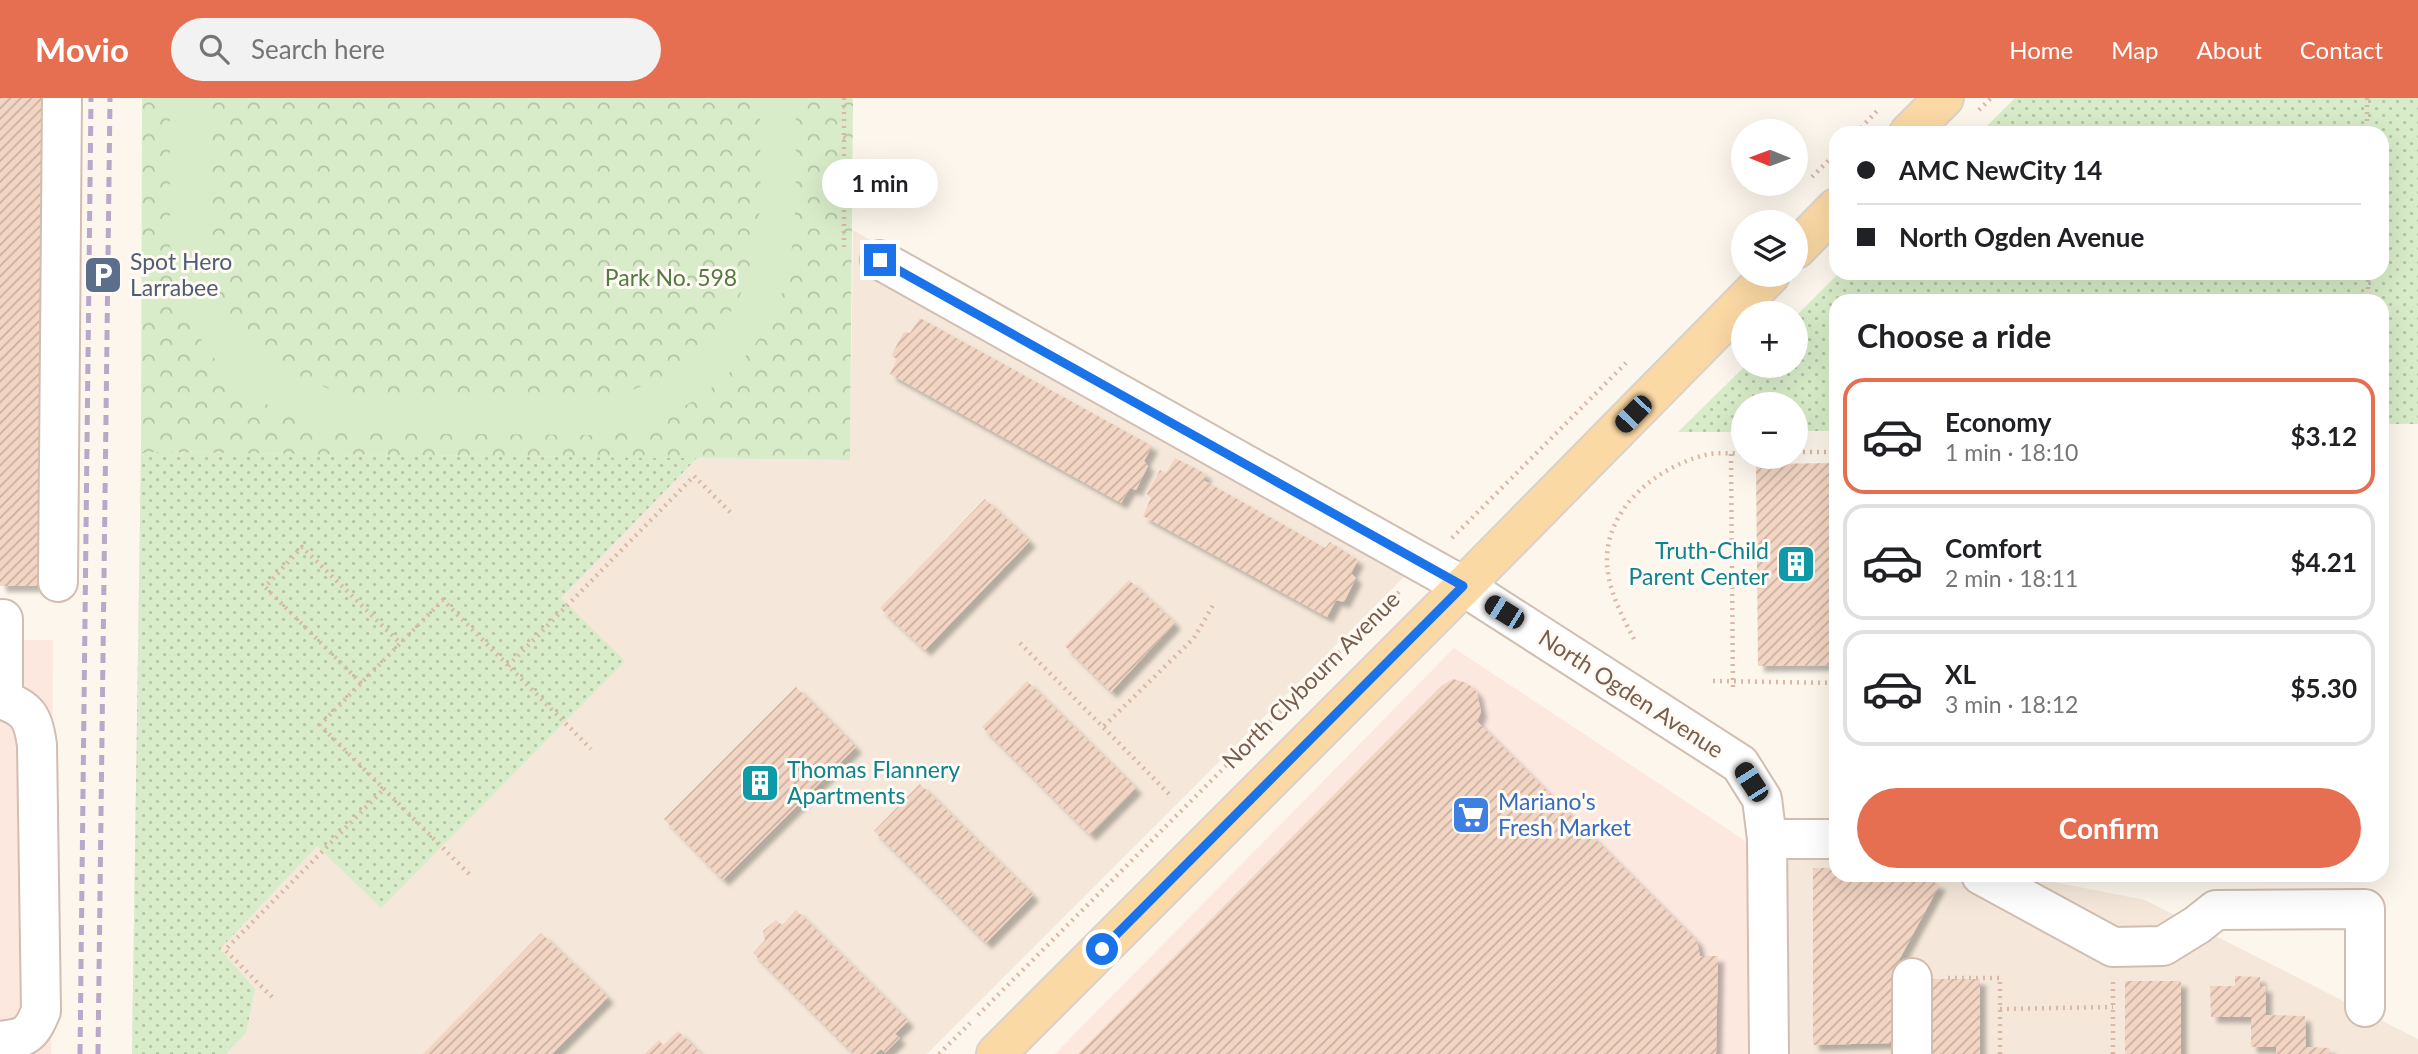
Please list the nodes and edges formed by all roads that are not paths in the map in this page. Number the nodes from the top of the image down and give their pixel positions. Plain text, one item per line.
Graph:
1 (62, 98) edge
2 (1944, 98) edge
3 (1916, 126) edge
4 (1829, 215) edge
5 (1808, 237) edge
6 (862, 257) road end
7 (1758, 287) edge
8 (58, 582) dead end
9 (1463, 586) junction
10 (3, 619) dead end
11 (1, 700) edge
12 (1768, 839) junction
13 (1829, 839) edge
14 (1994, 882) edge
15 (1912, 978) road end
16 (2365, 1007) dead end
17 (0, 1041) edge
18 (996, 1054) edge
19 (1769, 1054) edge
20 (1912, 1054) edge

1 - 8 street
2 - 3 main road
4 - 5 main road
6 - 9 street, North Ogden Avenue
7 - 9 main road, North Clybourn Avenue
9 - 12 street, North Ogden Avenue
9 - 18 main road, North Clybourn Avenue
10 - 11 street
11 - 17 street
12 - 13 street
12 - 19 street, North Ogden Avenue
14 - 16 street
15 - 20 street

